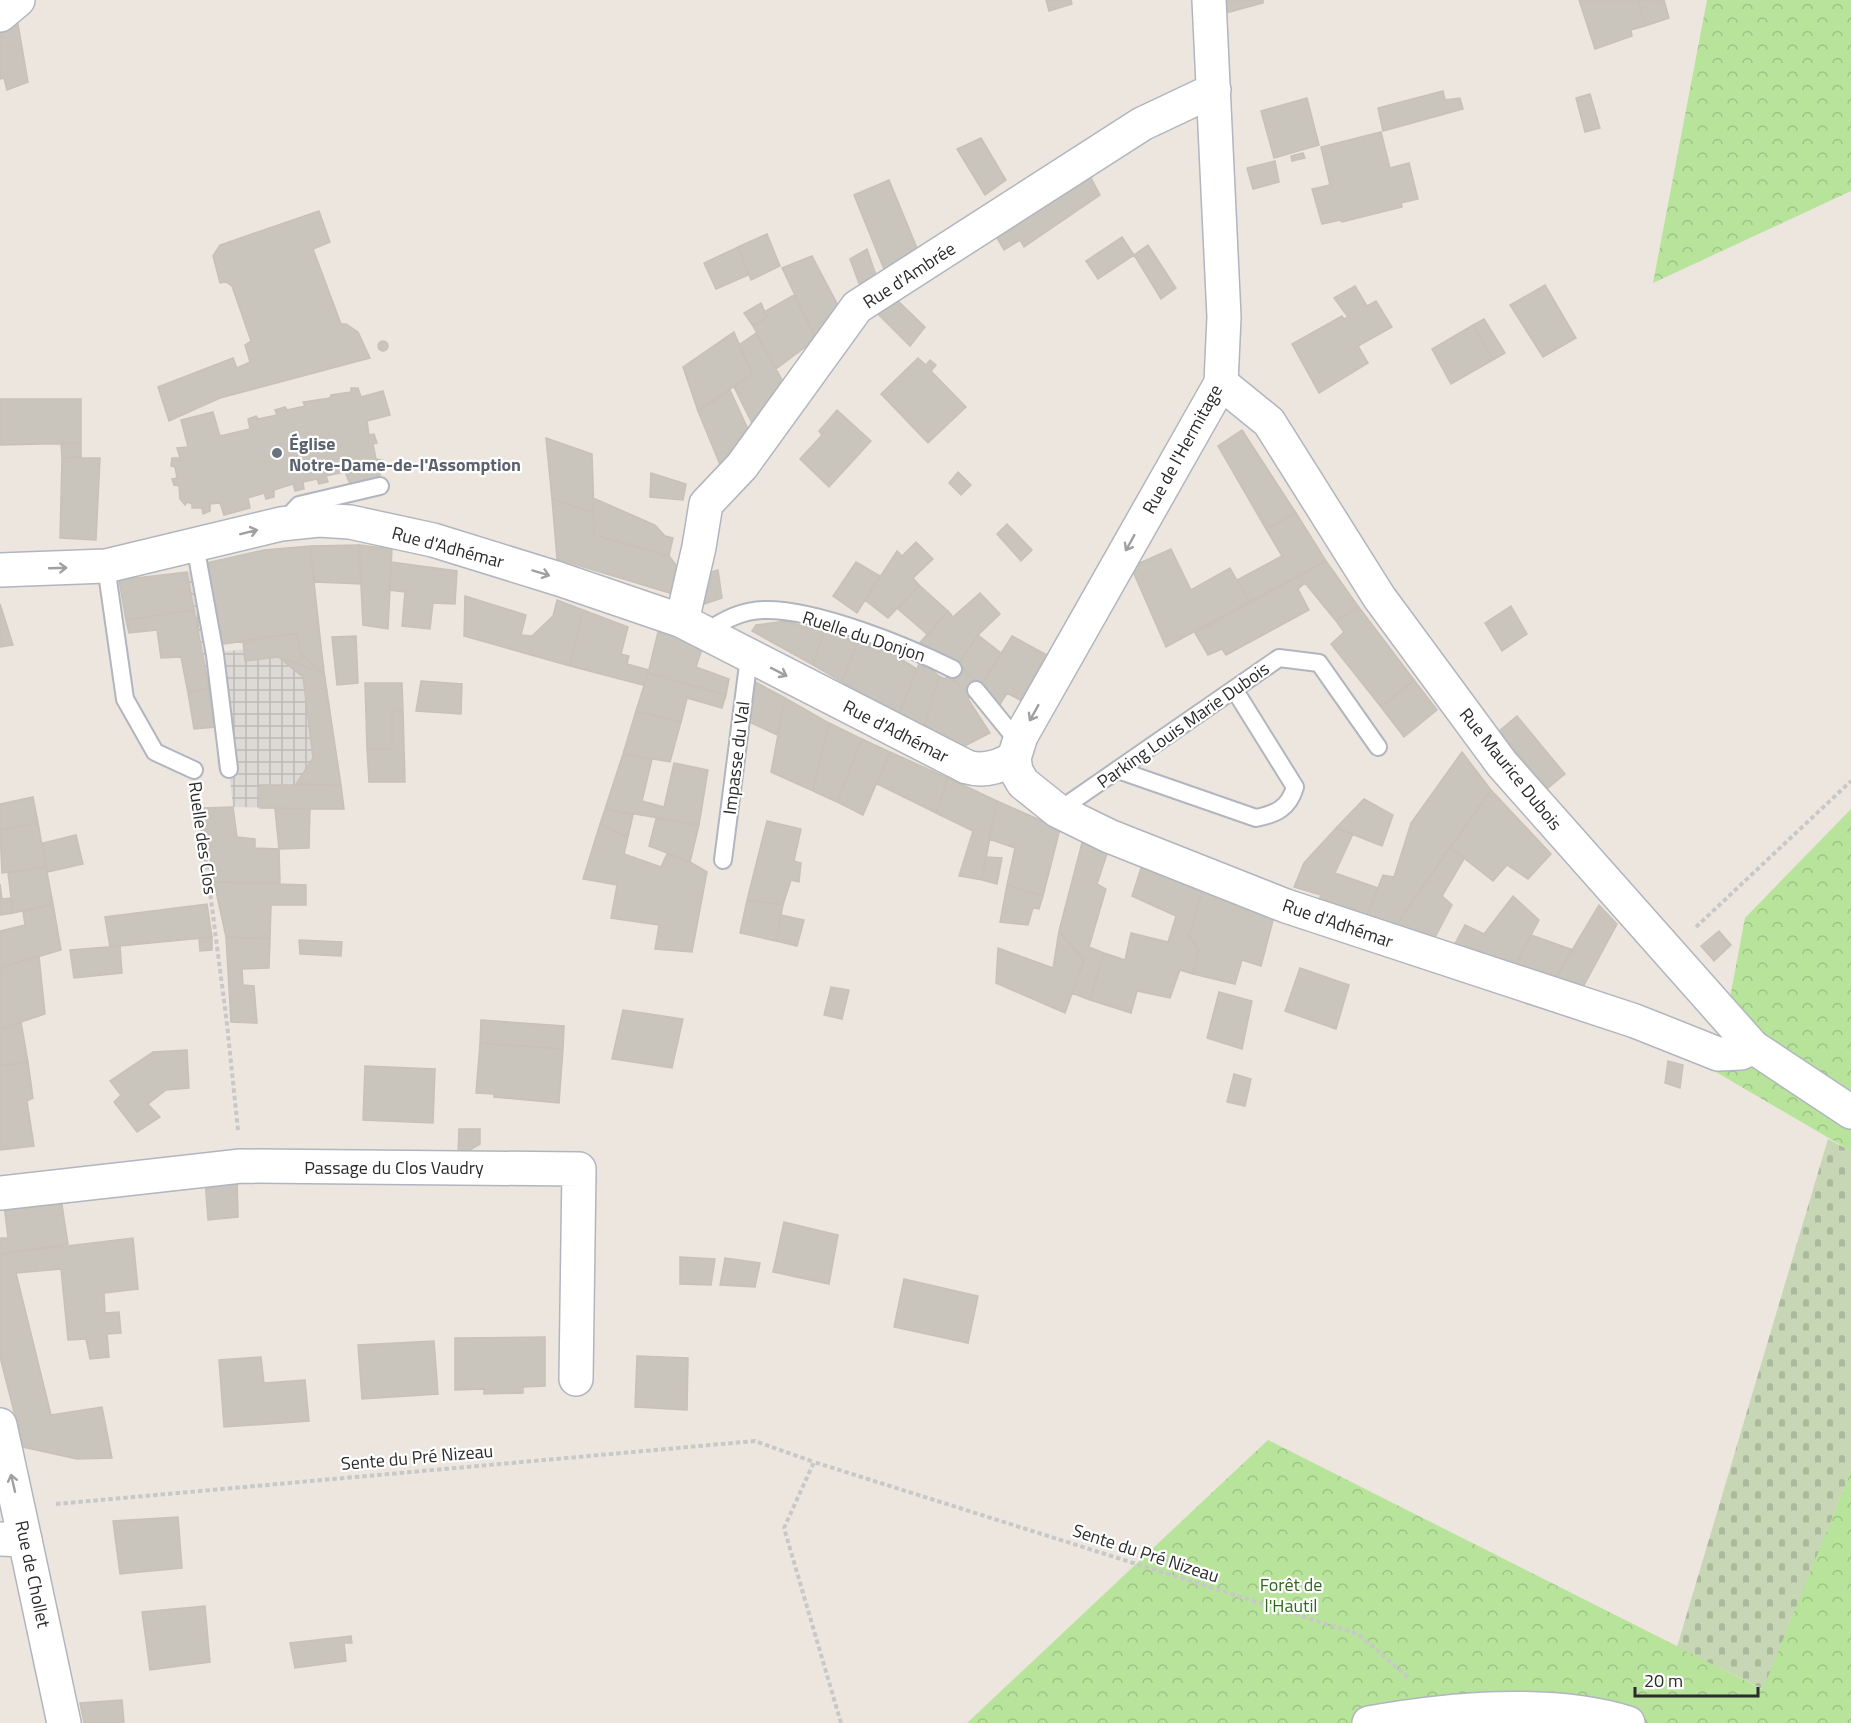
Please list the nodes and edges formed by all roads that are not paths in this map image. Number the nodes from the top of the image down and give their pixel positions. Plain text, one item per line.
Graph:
1 (18, 0) edge
2 (1209, 0) edge
3 (0, 15) edge
4 (1214, 90) junction
5 (1221, 382) junction
6 (380, 486) dead end
7 (281, 524) junction
8 (195, 545) junction
9 (106, 566) junction
10 (0, 570) edge
11 (694, 627) junction
12 (749, 657) junction
13 (952, 669) dead end
14 (1234, 689) junction
15 (976, 690) dead end
16 (1378, 747) dead end
17 (1017, 751) junction
18 (229, 769) dead end
19 (194, 770) road end
20 (1118, 770) junction
21 (1058, 811) junction
22 (723, 860) dead end
23 (1753, 1047) junction
24 (1851, 1112) edge
25 (0, 1192) edge
26 (576, 1379) dead end
27 (0, 1425) edge
28 (13, 1540) edge
29 (64, 1723) edge
30 (1369, 1723) edge
31 (1628, 1723) edge

1 - 3 street
2 - 4 street, Rue de l'Hermitage
4 - 5 street, Rue de l'Hermitage
4 - 11 street, Rue d'Ambrée
5 -> 17 street, Rue de l'Hermitage
5 - 23 street, Rue Maurice Dubois
6 - 7 lane
8 -> 7 street, Rue d'Adhémar
7 -> 11 street, Rue d'Adhémar
8 - 9 street, Rue d'Adhémar
8 - 18 lane, Ruelle des Clos
10 -> 9 street, Rue d'Adhémar
9 - 19 lane
11 - 12 street, Rue d'Adhémar
11 - 13 lane, Ruelle du Donjon
12 -> 17 street, Rue d'Adhémar
12 - 22 lane, Impasse du Val
14 - 16 lane, Parking Louis Marie Dubois
14 - 20 lane, Parking Louis Marie Dubois
14 - 20 lane
15 - 17 lane
17 - 21 street, Rue d'Adhémar
20 - 21 lane, Parking Louis Marie Dubois
21 - 23 street, Rue d'Adhémar
23 - 24 street, Rue Maurice Dubois
25 - 26 street, Passage du Clos Vaudry
28 -> 27 street, Rue de Chollet
28 - 29 street, Rue de Chollet
30 - 31 street

